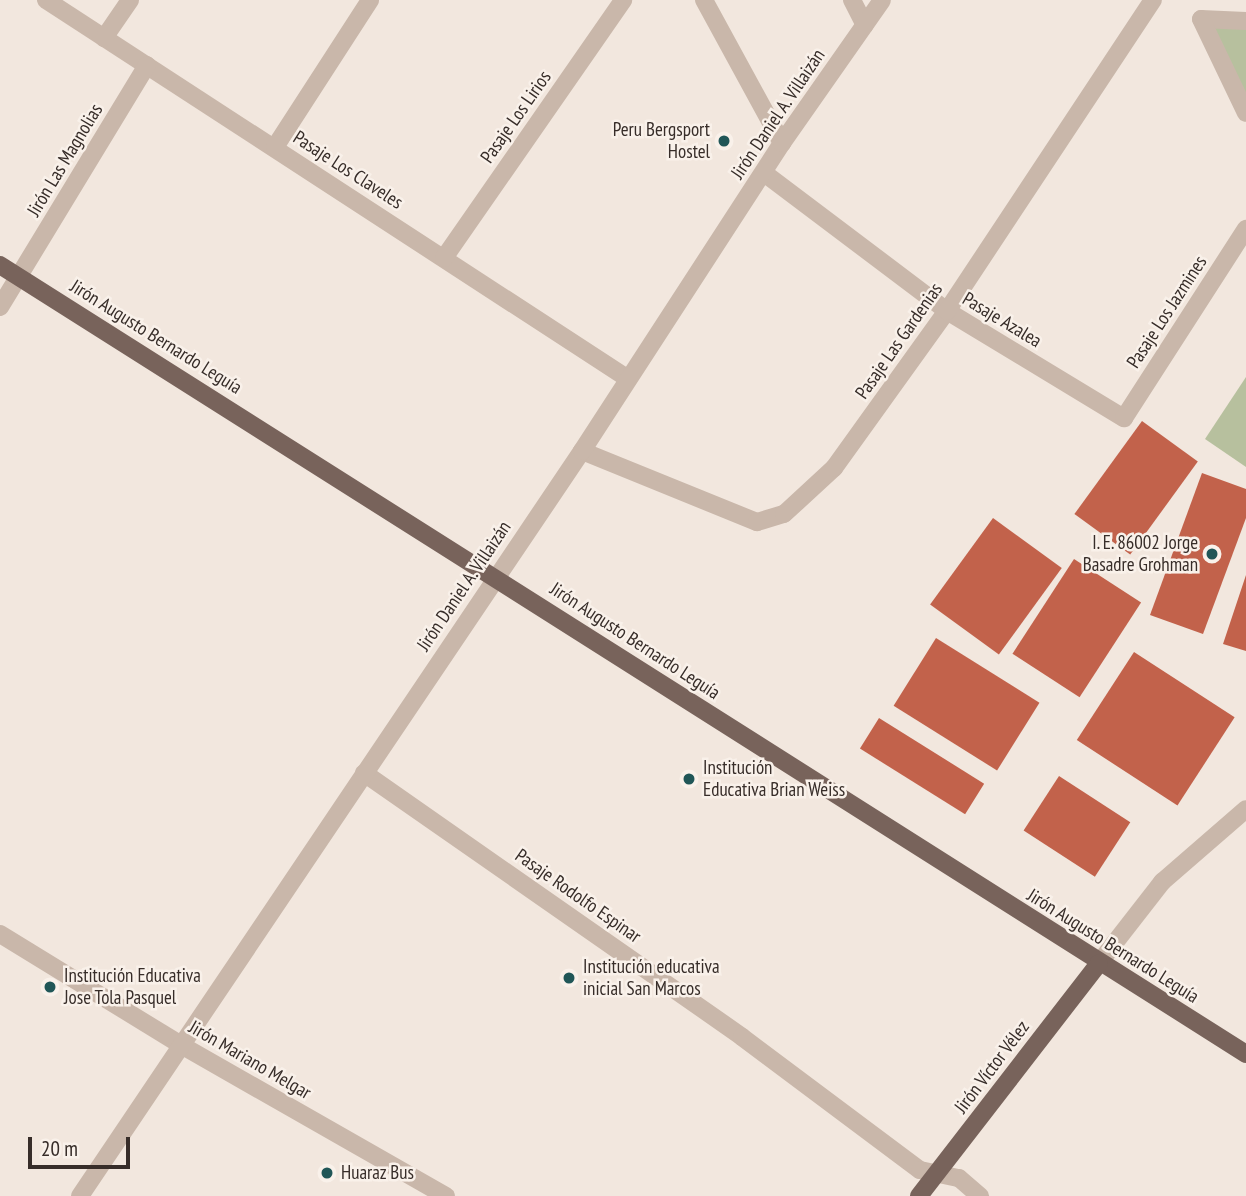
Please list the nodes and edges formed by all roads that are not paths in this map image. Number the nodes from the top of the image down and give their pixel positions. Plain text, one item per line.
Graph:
1 (46, 0) edge
2 (130, 0) edge
3 (370, 0) edge
4 (623, 0) edge
5 (704, 0) edge
6 (852, 0) edge
7 (882, 0) edge
8 (1153, 0) edge
9 (1246, 21) edge
10 (864, 25) junction
11 (104, 37) junction
12 (147, 65) junction
13 (1246, 113) edge
14 (782, 143) junction
15 (275, 147) junction
16 (764, 173) junction
17 (1246, 229) edge
18 (444, 258) junction
19 (0, 265) edge
20 (20, 276) junction
21 (0, 307) edge
22 (947, 312) junction
23 (627, 377) junction
24 (1124, 418) joint
25 (582, 451) junction
26 (495, 576) junction
27 (364, 773) junction
28 (1246, 809) edge
29 (0, 934) edge
30 (1099, 963) junction
31 (181, 1045) junction
32 (1246, 1054) edge
33 (938, 1172) junction
34 (80, 1196) edge
35 (446, 1196) edge
36 (919, 1196) edge
37 (980, 1196) edge

1 - 11 street, Pasaje Los Claveles
2 - 11 street
3 - 15 street
4 - 18 street, Pasaje Los Lirios
5 - 14 street
6 - 10 street
7 - 10 street, Jirón Daniel A. Villaizán
8 - 22 street, Pasaje Las Gardenias
9 - 13 street
10 - 14 street, Jirón Daniel A. Villaizán
11 - 12 street, Pasaje Los Claveles
12 - 15 street, Pasaje Los Claveles
12 - 20 street, Jirón Las Magnolias
14 - 16 street, Jirón Daniel A. Villaizán
15 - 18 street, Pasaje Los Claveles
16 - 22 street, Pasaje Azalea
16 - 23 street, Jirón Daniel A. Villaizán
17 - 24 street, Pasaje Los Jazmines
18 - 23 street, Pasaje Los Claveles
19 - 20 main road, Jirón Augusto Bernardo Leguía
20 - 21 street, Jirón Las Magnolias
20 - 26 main road, Jirón Augusto Bernardo Leguía
22 - 24 street, Pasaje Azalea
22 - 25 street, Pasaje Las Gardenias
23 - 25 street, Jirón Daniel A. Villaizán
25 - 26 street, Jirón Daniel A. Villaizán
26 - 27 street, Jirón Daniel A. Villaizán
26 - 30 main road, Jirón Augusto Bernardo Leguía
27 - 31 street, Jirón Daniel A. Villaizán
27 - 33 street, Pasaje Rodolfo Espinar
28 - 30 street
29 - 31 street, Jirón Mariano Melgar
30 - 32 main road, Jirón Augusto Bernardo Leguía
30 - 33 main road, Jirón Víctor Vélez
31 - 34 street, Jirón Daniel A. Villaizán
31 - 35 street, Jirón Mariano Melgar
33 - 36 main road, Jirón Víctor Vélez
33 - 37 street, Pasaje Rodolfo Espinar

